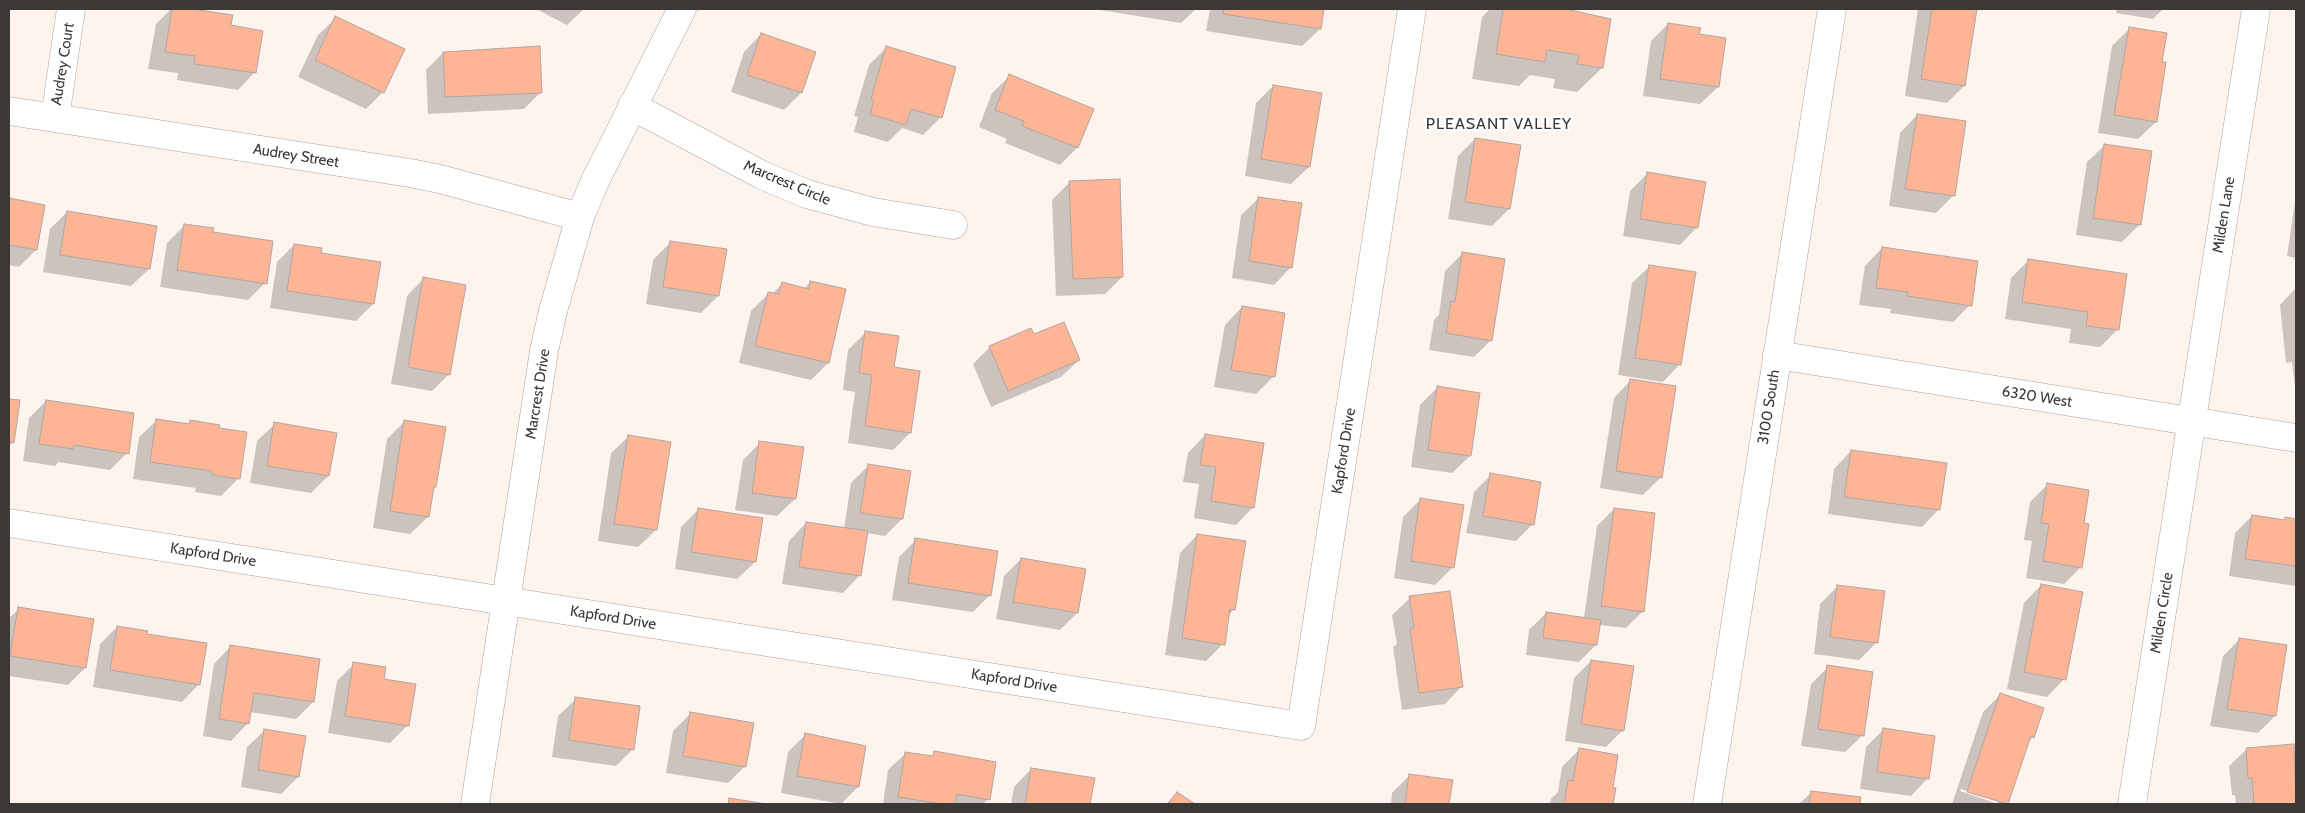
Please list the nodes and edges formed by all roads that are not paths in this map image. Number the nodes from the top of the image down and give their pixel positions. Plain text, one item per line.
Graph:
1 (72, 9) edge
2 (682, 9) edge
3 (1412, 9) edge
4 (1832, 9) edge
5 (2256, 9) edge
6 (632, 106) junction
7 (9, 111) edge
8 (55, 118) junction
9 (580, 217) junction
10 (953, 225) dead end
11 (1777, 356) junction
12 (2192, 421) junction
13 (2296, 438) edge
14 (9, 523) edge
15 (505, 601) junction
16 (475, 804) edge
17 (1707, 804) edge
18 (2132, 804) edge

1 - 8 street, Audrey Court
2 - 6 street, Marcrest Drive
3 - 15 street, Kapford Drive
4 - 11 street, 3100 South
5 - 12 street, Milden Lane
6 - 9 street, Marcrest Drive
6 - 10 street, Marcrest Circle
7 - 8 street, Audrey Street
8 - 9 street, Audrey Street
9 - 15 street, Marcrest Drive
11 - 12 street, 6320 West
11 - 17 street, 3100 South
12 - 13 street, 6320 West
12 - 18 street, Milden Circle
14 - 15 street, Kapford Drive
15 - 16 street, Marcrest Drive

